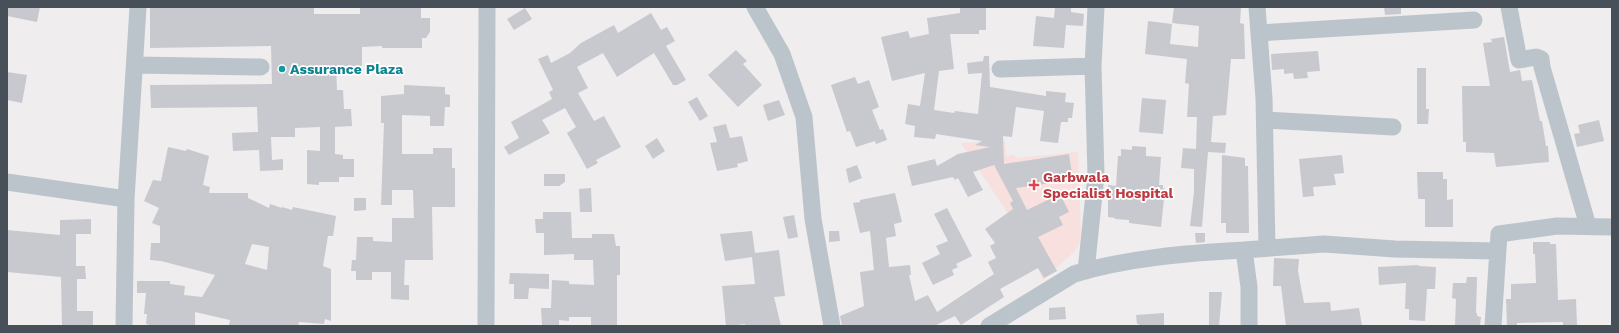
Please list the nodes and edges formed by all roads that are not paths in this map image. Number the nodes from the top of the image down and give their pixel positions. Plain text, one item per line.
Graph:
1 (138, 7) edge
2 (487, 7) edge
3 (755, 7) edge
4 (1096, 7) edge
5 (1257, 7) edge
6 (1509, 7) edge
7 (1474, 20) dead end
8 (1259, 33) junction
9 (135, 65) junction
10 (1093, 66) junction
11 (261, 67) dead end
12 (1000, 69) dead end
13 (1265, 120) junction
14 (1393, 127) dead end
15 (7, 182) edge
16 (126, 199) junction
17 (1588, 226) junction
18 (1612, 227) edge
19 (1267, 248) junction
20 (1244, 250) junction
21 (1497, 251) junction
22 (1086, 271) junction
23 (124, 326) edge
24 (486, 326) edge
25 (832, 326) edge
26 (989, 326) edge
27 (1249, 326) edge
28 (1493, 326) edge

1 - 9 street
2 - 24 street
3 - 25 street
4 - 10 street
5 - 8 street
6 - 17 street
7 - 8 street
8 - 13 street
9 - 11 street
9 - 16 street
10 - 12 street
10 - 22 street
13 - 14 street
13 - 19 street
15 - 16 street
16 - 23 street
17 - 18 street
17 - 21 street
19 - 20 street
19 - 21 street
20 - 22 street
20 - 27 street
21 - 28 street
22 - 26 street

